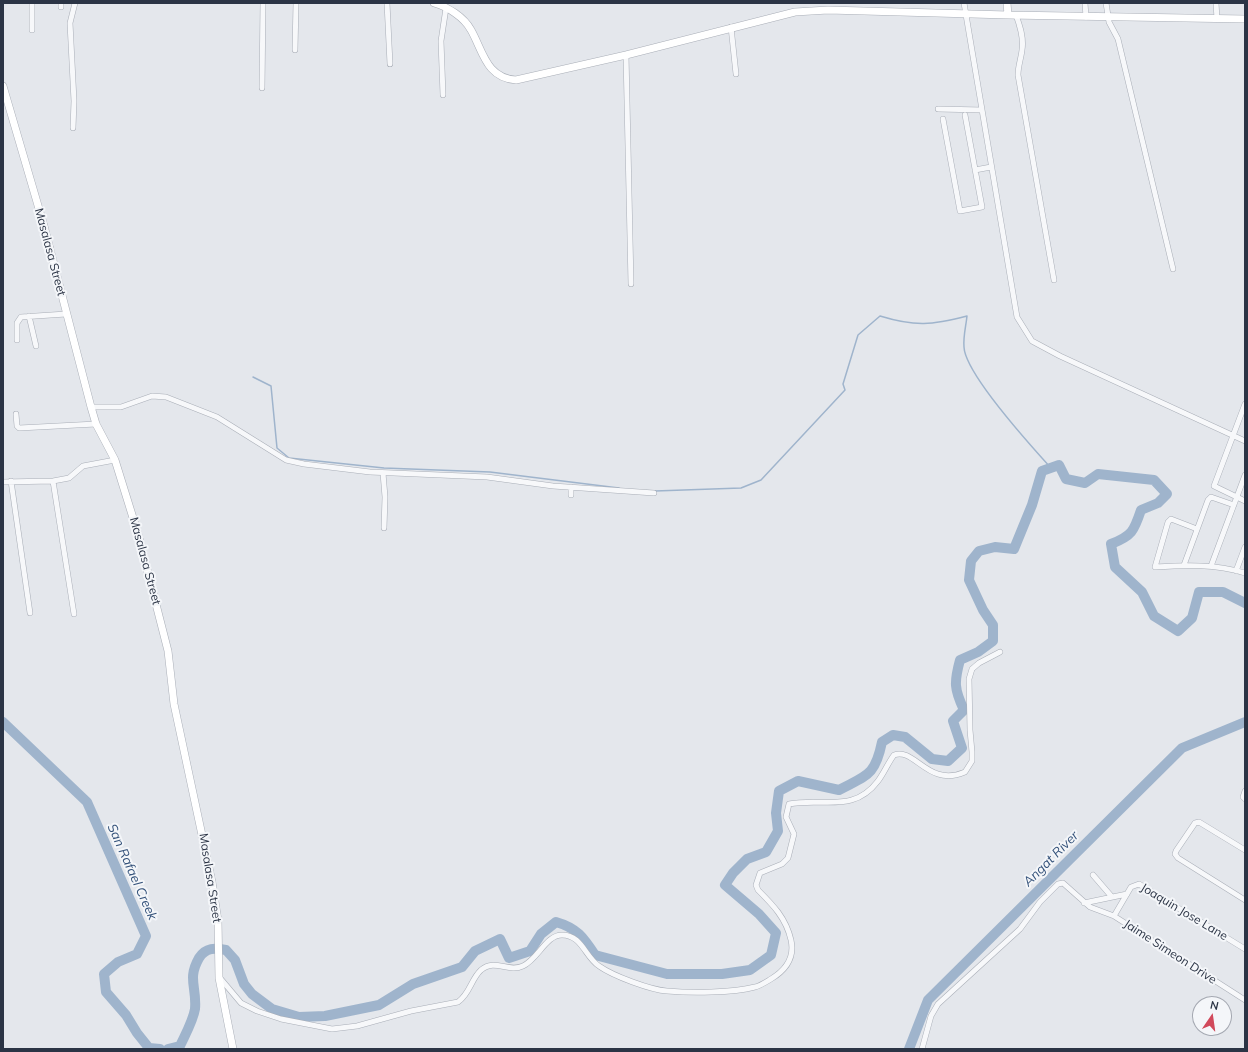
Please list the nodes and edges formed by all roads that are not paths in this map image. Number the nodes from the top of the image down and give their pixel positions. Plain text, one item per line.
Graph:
1 (32, 3) edge
2 (75, 3) edge
3 (263, 3) edge
4 (296, 3) edge
5 (387, 3) edge
6 (434, 3) edge
7 (964, 3) edge
8 (1007, 3) edge
9 (1085, 3) edge
10 (1106, 3) edge
11 (1216, 3) edge
12 (446, 8) junction
13 (966, 14) junction
14 (1008, 15) junction
15 (1016, 15) junction
16 (1086, 17) junction
17 (1109, 18) junction
18 (1217, 19) junction
19 (1245, 19) edge
20 (731, 27) junction
21 (32, 30) dead end
22 (295, 50) dead end
23 (626, 55) junction
24 (390, 64) dead end
25 (736, 74) dead end
26 (262, 88) dead end
27 (4, 91) edge
28 (443, 95) dead end
29 (938, 109) dead end
30 (982, 110) junction
31 (965, 115) dead end
32 (943, 119) dead end
33 (73, 128) dead end
34 (991, 167) junction
35 (975, 170) junction
36 (1173, 269) dead end
37 (1054, 280) dead end
38 (631, 284) dead end
39 (66, 314) junction
40 (29, 316) junction
41 (17, 340) dead end
42 (36, 346) dead end
43 (1245, 404) edge
44 (90, 408) junction
45 (16, 414) dead end
46 (96, 424) junction
47 (1233, 435) junction
48 (1245, 441) edge
49 (115, 460) junction
50 (383, 474) junction
51 (1245, 475) edge
52 (10, 481) junction
53 (53, 481) junction
54 (3, 482) edge
55 (571, 487) junction
56 (654, 493) dead end
57 (571, 495) dead end
58 (1237, 497) junction
59 (1245, 501) edge
60 (1234, 505) junction
61 (384, 528) dead end
62 (1197, 529) junction
63 (1245, 547) edge
64 (1184, 565) junction
65 (1211, 566) junction
66 (1236, 571) junction
67 (1245, 573) edge
68 (30, 613) dead end
69 (74, 614) dead end
70 (1000, 652) dead end
71 (1245, 850) edge
72 (1093, 874) dead end
73 (1127, 894) junction
74 (1112, 897) junction
75 (1245, 900) edge
76 (1084, 903) junction
77 (1114, 916) junction
78 (1245, 949) edge
79 (219, 978) junction
80 (1245, 1000) edge
81 (233, 1049) edge
82 (922, 1049) edge

1 - 21 street
2 - 33 street
3 - 26 street
4 - 22 street
5 - 24 street
6 - 12 street
7 - 13 street
8 - 14 street
9 - 16 street
10 - 17 street
11 - 18 street
12 - 23 street
12 - 28 street
13 - 14 street
13 - 20 street
13 - 30 street
14 - 15 street
15 - 16 street
15 - 37 street
16 - 17 street
17 - 18 street
17 - 36 street
18 - 19 street
20 - 23 street
20 - 25 street
23 - 38 street
27 - 39 street, Masalasa Street
29 - 30 street
30 - 34 street
31 - 35 street
32 - 35 street
34 - 35 street
34 - 47 street
39 - 40 street
39 - 44 street, Masalasa Street
40 - 41 street
40 - 42 street
43 - 47 street
44 - 46 street, Masalasa Street
44 - 50 street
45 - 46 street
46 - 49 street, Masalasa Street
47 - 48 street
47 - 58 street
49 - 53 street
49 - 79 street, Masalasa Street
50 - 55 street
50 - 61 street
51 - 58 street
52 - 53 street
52 - 54 street
52 - 68 street
53 - 69 street
55 - 56 street
55 - 57 street
58 - 59 street
58 - 60 street
60 - 62 street
60 - 65 street
62 - 64 street
62 - 64 street
63 - 66 street
64 - 65 street
65 - 66 street
66 - 67 street
70 - 79 street
71 - 75 street
72 - 74 street
73 - 74 street
73 - 77 street, Joaquin Jose Lane
73 - 78 street, Joaquin Jose Lane
74 - 76 street
76 - 77 street, Jaime Simeon Drive
76 - 82 street
77 - 80 street, Jaime Simeon Drive
79 - 81 street, Masalasa Street

